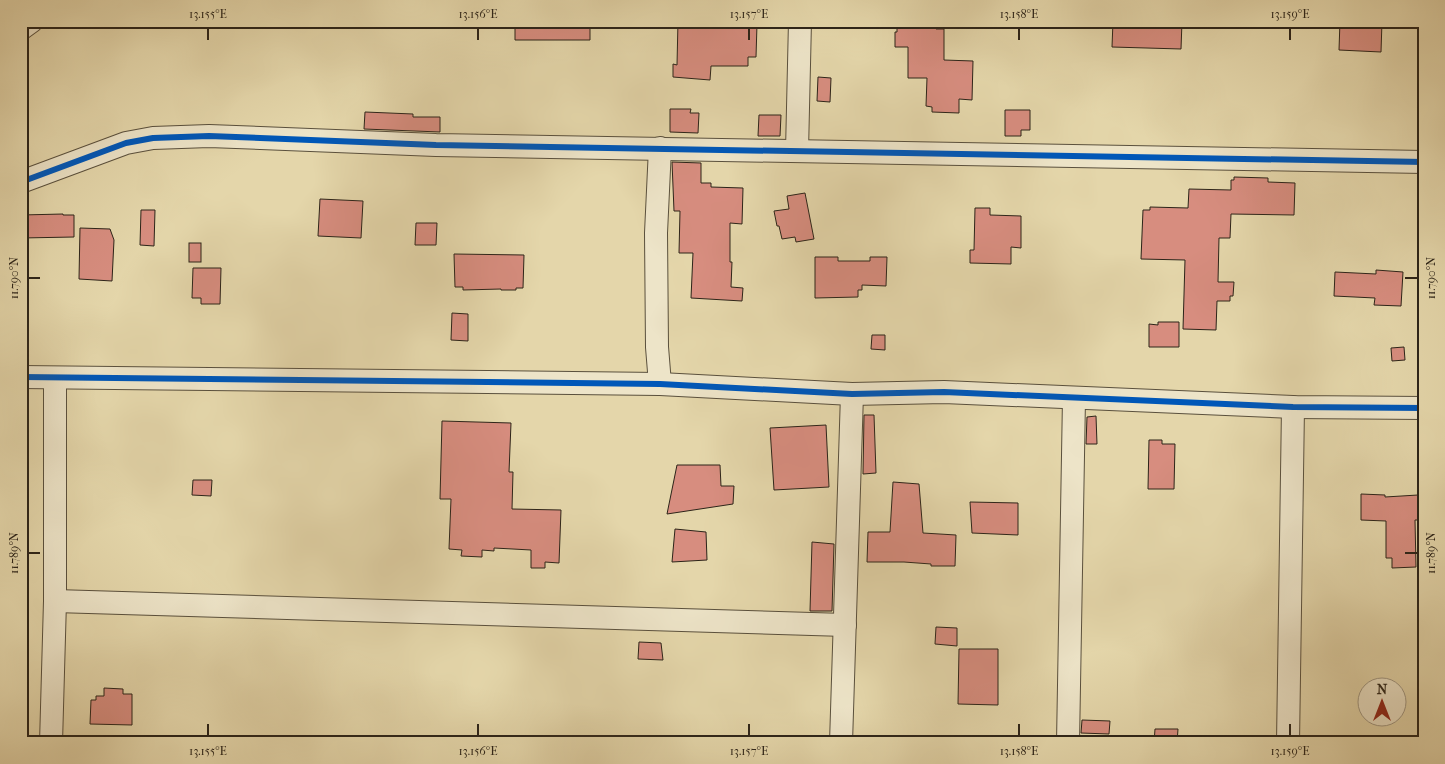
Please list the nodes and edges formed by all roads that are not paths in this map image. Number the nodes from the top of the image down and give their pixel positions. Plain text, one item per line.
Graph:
1 (32, 21) edge
2 (800, 21) edge
3 (21, 29) edge
4 (660, 148) junction
5 (797, 151) junction
6 (1424, 162) edge
7 (21, 182) edge
8 (21, 377) edge
9 (55, 378) junction
10 (660, 384) junction
11 (852, 394) junction
12 (1074, 398) junction
13 (1293, 407) junction
14 (1424, 408) edge
15 (55, 601) junction
16 (844, 625) junction
17 (51, 743) edge
18 (841, 743) edge
19 (1068, 743) edge
20 (1288, 743) edge

1 - 3 street
2 - 5 street
4 - 5 street
4 - 7 street
4 - 10 street
5 - 6 street
8 - 9 street
9 - 10 street
9 - 15 street
10 - 11 street
11 - 12 street
11 - 16 street
12 - 13 street
12 - 19 street
13 - 14 street
13 - 20 street
15 - 16 street
15 - 17 street
16 - 18 street

